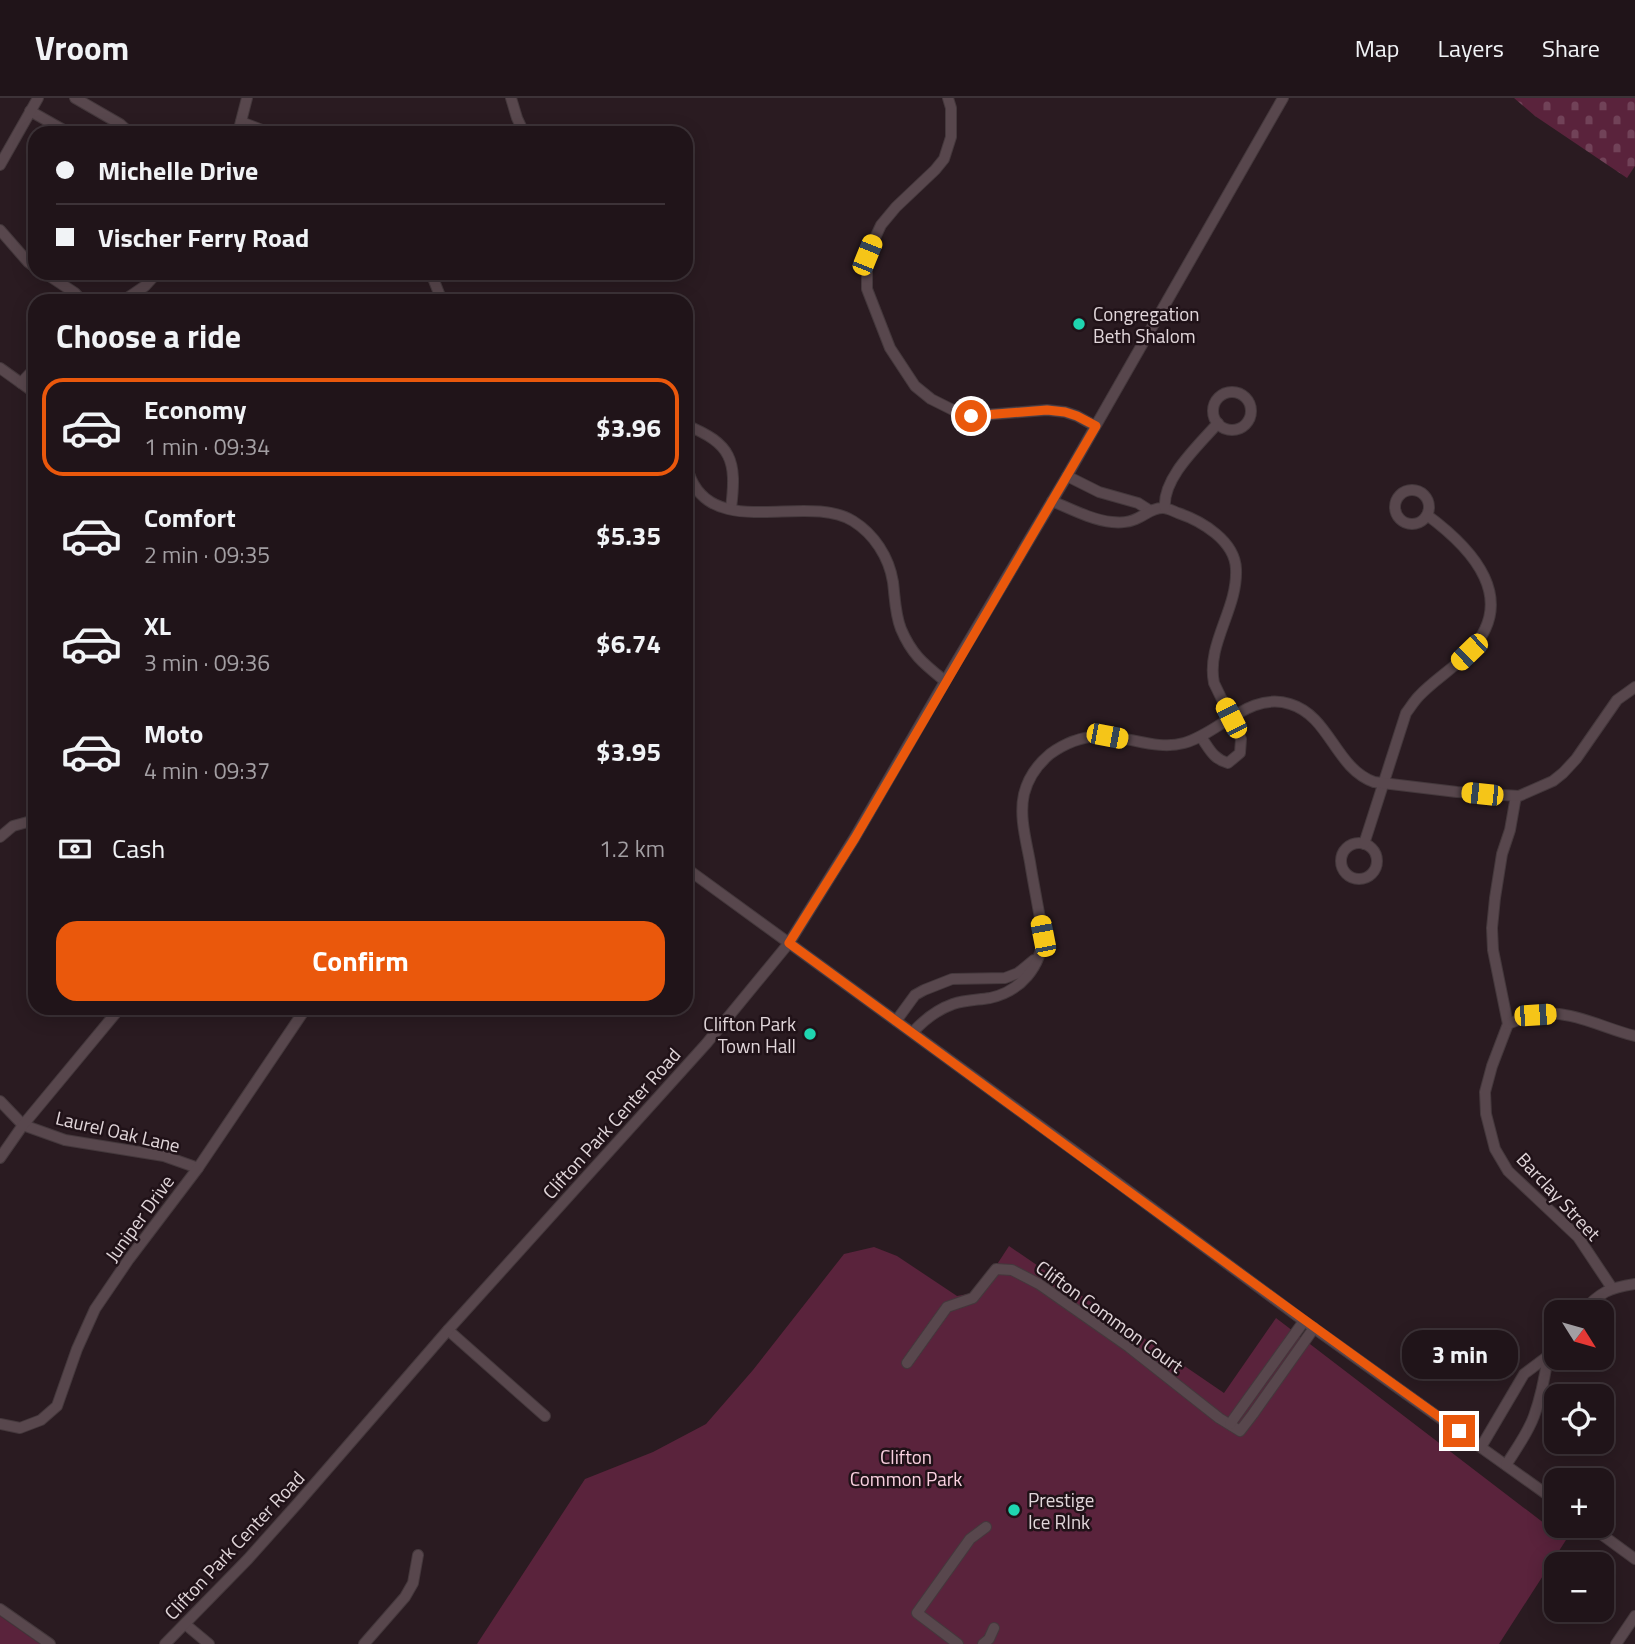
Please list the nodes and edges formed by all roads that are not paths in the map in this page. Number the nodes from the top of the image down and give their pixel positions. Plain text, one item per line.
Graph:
1 (38, 98) edge
2 (75, 98) edge
3 (247, 98) edge
4 (512, 98) edge
5 (947, 98) edge
6 (1283, 98) edge
7 (30, 111) junction
8 (241, 122) junction
9 (57, 126) edge
10 (122, 126) edge
11 (240, 126) edge
12 (252, 126) edge
13 (521, 126) edge
14 (0, 165) edge
15 (0, 230) edge
16 (28, 262) edge
17 (56, 280) edge
18 (151, 280) edge
19 (76, 294) edge
20 (133, 294) edge
21 (0, 368) edge
22 (28, 376) edge
23 (21, 383) junction
24 (28, 388) edge
25 (1218, 423) dead end
26 (1096, 426) junction
27 (693, 428) edge
28 (1068, 476) junction
29 (693, 483) edge
30 (1052, 501) junction
31 (730, 508) junction
32 (1164, 508) junction
33 (1149, 510) junction
34 (1427, 515) dead end
35 (945, 681) junction
36 (1635, 687) edge
37 (1231, 718) junction
38 (1201, 737) junction
39 (1382, 783) junction
40 (1516, 796) junction
41 (28, 822) edge
42 (0, 837) edge
43 (1364, 844) dead end
44 (693, 873) edge
45 (789, 943) junction
46 (1038, 957) junction
47 (114, 1015) edge
48 (301, 1015) edge
49 (896, 1021) junction
50 (1508, 1024) junction
51 (913, 1032) junction
52 (1635, 1036) edge
53 (0, 1101) edge
54 (23, 1125) junction
55 (0, 1158) edge
56 (198, 1168) junction
57 (1635, 1284) edge
58 (1612, 1288) junction
59 (1594, 1300) edge
60 (1304, 1321) junction
61 (1314, 1328) junction
62 (448, 1330) junction
63 (1544, 1359) edge
64 (907, 1363) dead end
65 (1546, 1370) edge
66 (545, 1416) dead end
67 (0, 1424) edge
68 (1230, 1424) junction
69 (1481, 1447) junction
70 (1506, 1465) junction
71 (1544, 1492) edge
72 (986, 1527) dead end
73 (1606, 1538) edge
74 (418, 1555) dead end
75 (1635, 1559) edge
76 (0, 1609) edge
77 (1635, 1616) edge
78 (185, 1624) junction
79 (994, 1628) dead end
80 (50, 1644) edge
81 (165, 1644) edge
82 (209, 1644) edge
83 (364, 1644) edge
84 (958, 1644) edge
85 (983, 1644) edge
86 (1616, 1644) edge

1 - 7 street
2 - 10 street
3 - 8 street
4 - 13 street
5 - 26 street
6 - 26 street, Clifton Park Center Road
7 - 9 street
7 - 14 street
8 - 11 street
8 - 12 street
15 - 16 street
17 - 19 street
18 - 20 street
21 - 23 street
22 - 23 street
23 - 24 street
25 - 32 street
26 - 28 street, Clifton Park Center Road
27 - 31 street
28 - 30 street, Clifton Park Center Road
28 - 33 street
29 - 31 street
30 - 33 street
30 - 35 street, Clifton Park Center Road
31 - 35 street
32 - 33 street
32 - 37 street
34 - 39 street
35 - 45 street, Clifton Park Center Road
36 - 40 street
37 - 38 street
37 - 38 street
37 - 39 street
38 - 46 street
39 - 40 street
39 - 43 street
40 - 50 street
41 - 42 street
44 - 45 street
45 - 49 street
45 - 62 street, Clifton Park Center Road
46 - 49 street
46 - 51 street
47 - 54 street
48 - 56 street, Juniper Drive
49 - 51 street
50 - 52 street
50 - 58 street, Barclay Street
51 - 60 street
53 - 54 street, Laurel Oak Lane
54 - 55 street
54 - 56 street, Laurel Oak Lane
56 - 67 street, Juniper Drive
57 - 58 street
58 - 59 street
60 - 61 street
60 - 68 street
61 - 68 street, Clifton Common Court
61 - 69 street
62 - 66 street
62 - 78 street, Clifton Park Center Road
63 - 69 street
64 - 68 street, Clifton Common Court
65 - 70 street
69 - 70 street
70 - 71 street
72 - 84 street
73 - 75 street
74 - 83 street
76 - 80 street
77 - 86 street
78 - 81 street, Clifton Park Center Road
78 - 82 street
79 - 85 street

